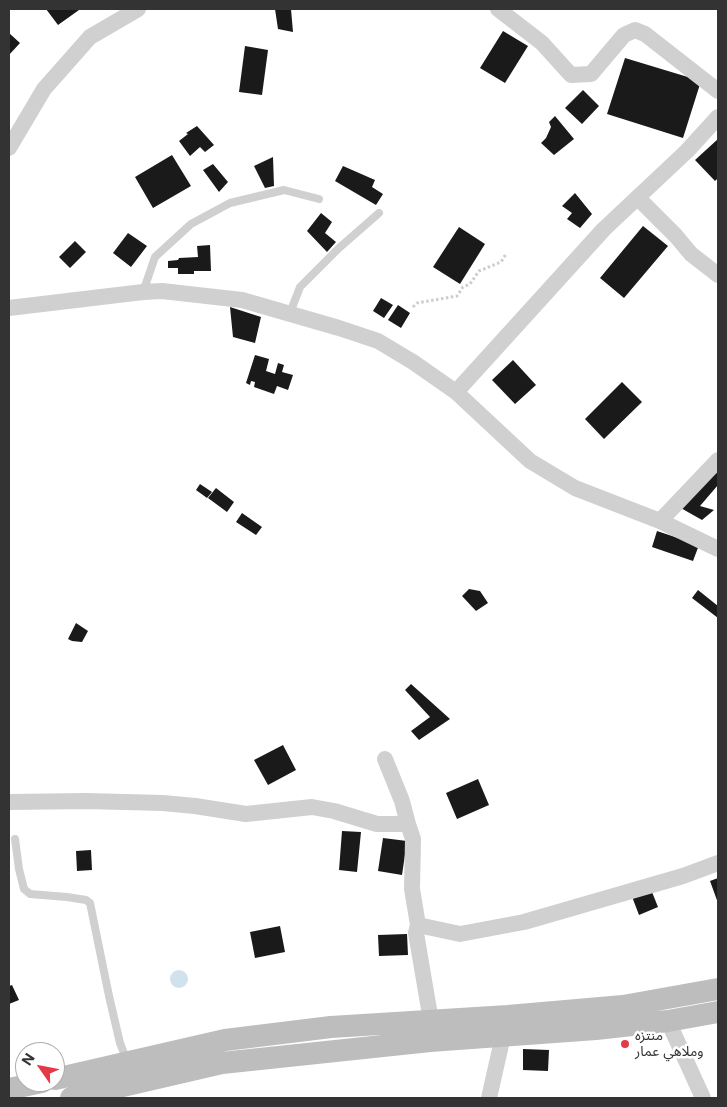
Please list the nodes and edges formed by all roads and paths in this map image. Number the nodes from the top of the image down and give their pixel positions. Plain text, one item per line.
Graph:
1 (138, 9) edge
2 (498, 9) edge
3 (718, 91) edge
4 (718, 117) edge
5 (9, 148) edge
6 (638, 198) junction
7 (319, 199) dead end
8 (380, 213) dead end
9 (506, 254) dead end
10 (718, 275) edge
11 (143, 292) junction
12 (413, 307) dead end
13 (9, 308) edge
14 (290, 313) junction
15 (456, 392) junction
16 (718, 460) edge
17 (660, 521) junction
18 (718, 549) edge
19 (385, 760) dead end
20 (9, 802) edge
21 (408, 824) junction
22 (16, 839) dead end
23 (718, 863) edge
24 (418, 926) junction
25 (718, 989) edge
26 (718, 1012) edge
27 (431, 1020) junction
28 (668, 1021) junction
29 (503, 1036) junction
30 (128, 1063) junction
31 (65, 1077) edge
32 (71, 1098) edge
33 (489, 1098) edge
34 (703, 1098) edge

1 - 5 street
2 - 3 street
4 - 6 street
6 - 10 street
6 - 15 street
7 - 11 lane
8 - 14 lane
9 - 12 path
11 - 13 street
11 - 14 street
14 - 15 street
15 - 17 street
16 - 17 street
17 - 18 street
19 - 21 street
20 - 21 street
21 - 24 street
22 - 30 lane
23 - 24 street
24 - 27 street
25 - 27 main road
26 - 28 main road
27 - 30 main road
28 - 29 main road
28 - 34 street
29 - 32 main road
29 - 33 street
30 - 31 main road

